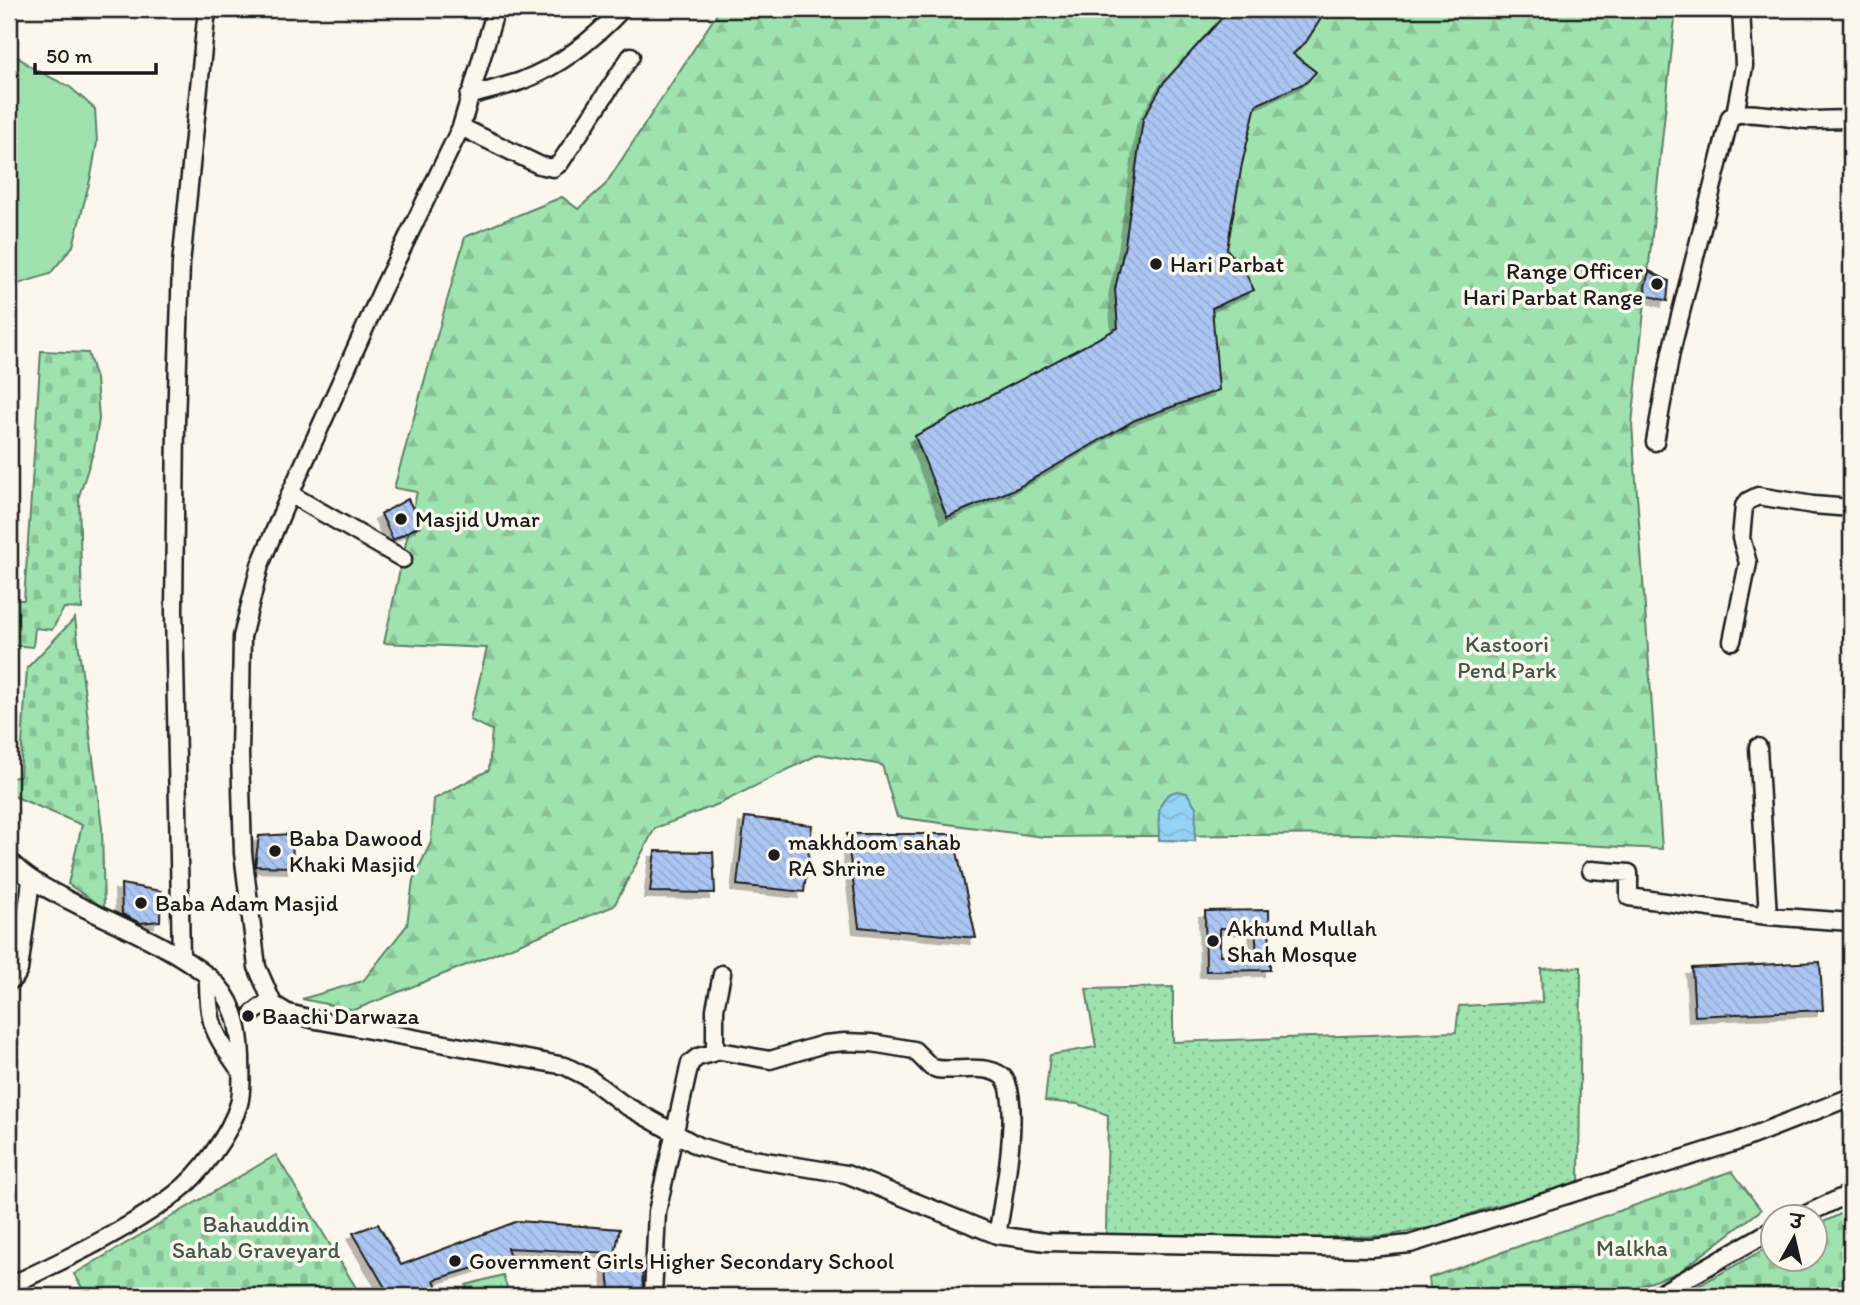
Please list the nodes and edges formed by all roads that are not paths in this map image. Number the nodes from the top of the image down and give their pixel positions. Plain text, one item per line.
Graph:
1 (207, 9) edge
2 (496, 9) edge
3 (622, 9) edge
4 (1741, 9) edge
5 (631, 56) dead end
6 (468, 96) junction
7 (1735, 114) junction
8 (1851, 119) edge
9 (461, 127) junction
10 (1655, 442) dead end
11 (290, 494) junction
12 (1851, 508) edge
13 (403, 559) dead end
14 (1732, 641) dead end
15 (1758, 747) dead end
16 (9, 860) edge
17 (1591, 870) dead end
18 (31, 881) junction
19 (1768, 916) junction
20 (1851, 922) edge
21 (181, 957) junction
22 (722, 974) dead end
23 (208, 976) junction
24 (9, 982) edge
25 (270, 1000) junction
26 (244, 1017) junction
27 (715, 1050) junction
28 (241, 1072) junction
29 (1851, 1097) edge
30 (674, 1134) junction
31 (1851, 1193) edge
32 (1827, 1204) edge
33 (997, 1235) junction
34 (1758, 1238) edge
35 (9, 1286) edge
36 (653, 1296) edge
37 (1656, 1296) edge

1 - 21 street
2 - 6 street
3 - 6 street
4 - 7 street
5 - 9 street
6 - 9 street
7 - 8 street
7 - 10 street
9 - 11 street
11 - 13 street
11 - 25 street
12 - 14 street
15 - 19 street
16 - 18 street
17 - 19 street
18 - 21 street
18 - 24 street
19 - 20 street
21 - 23 street
22 - 27 street
23 - 26 street
23 - 28 street
25 - 26 street
25 - 30 street
26 - 28 street
27 - 30 street
27 - 33 street
28 - 35 street
29 - 33 street
30 - 33 street
30 - 36 street
31 - 32 street
34 - 37 street

